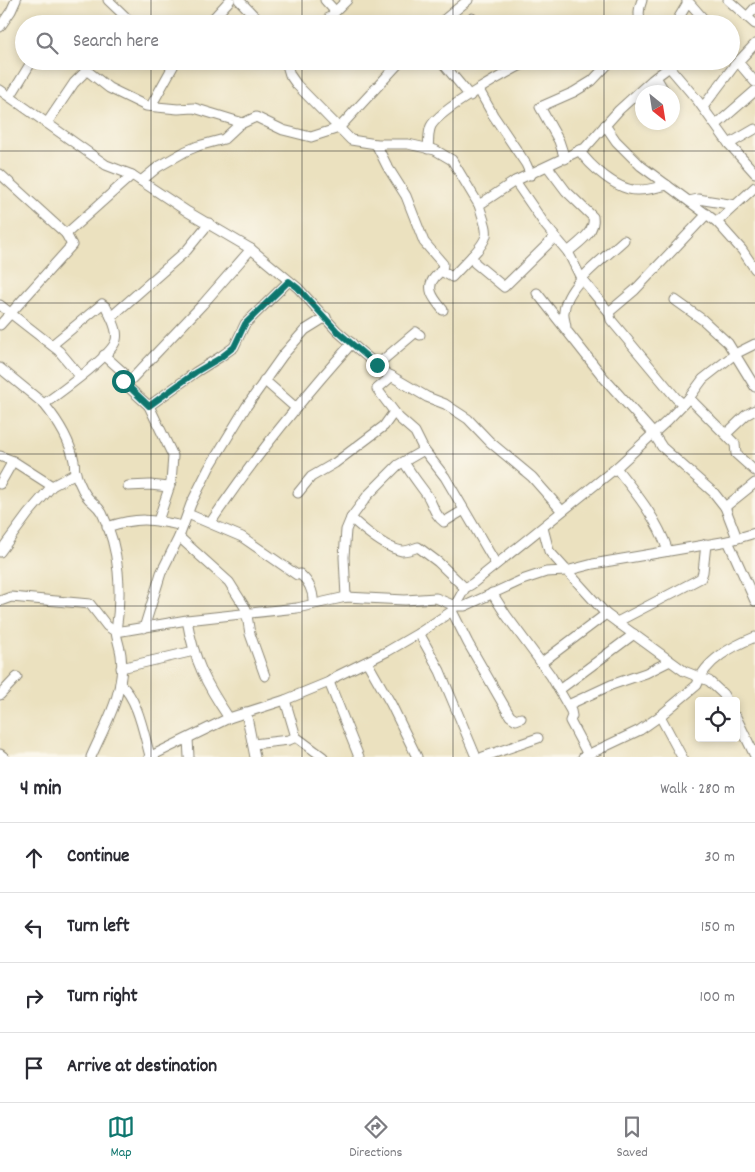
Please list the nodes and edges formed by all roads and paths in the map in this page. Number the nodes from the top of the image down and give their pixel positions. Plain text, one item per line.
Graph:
1 (16, 0) edge
2 (108, 0) edge
3 (230, 0) edge
4 (239, 0) edge
5 (325, 0) edge
6 (346, 0) edge
7 (468, 0) edge
8 (642, 0) edge
9 (732, 1) edge
10 (755, 8) edge
11 (335, 11) junction
12 (124, 15) edge
13 (216, 15) edge
14 (253, 15) edge
15 (332, 15) edge
16 (450, 15) edge
17 (639, 15) edge
18 (680, 15) edge
19 (700, 15) edge
20 (747, 17) junction
21 (755, 24) edge
22 (0, 27) edge
23 (755, 44) edge
24 (740, 58) edge
25 (740, 68) edge
26 (26, 70) edge
27 (87, 70) joint
28 (171, 70) edge
29 (288, 70) edge
30 (393, 70) edge
31 (448, 70) edge
32 (602, 70) edge
33 (661, 70) edge
34 (671, 70) edge
35 (730, 70) edge
36 (509, 71) edge
37 (656, 77) junction
38 (755, 82) edge
39 (661, 85) edge
40 (0, 90) edge
41 (479, 90) junction
42 (755, 91) edge
43 (470, 96) junction
44 (10, 97) junction
45 (151, 106) junction
46 (703, 107) junction
47 (240, 122) junction
48 (47, 124) junction
49 (605, 125) junction
50 (716, 125) junction
51 (339, 128) junction
52 (755, 129) edge
53 (376, 144) junction
54 (730, 144) junction
55 (428, 149) junction
56 (580, 150) junction
57 (565, 159) junction
58 (548, 167) junction
59 (755, 173) edge
60 (0, 174) edge
61 (132, 175) junction
62 (531, 175) junction
63 (141, 181) junction
64 (515, 181) junction
65 (667, 185) junction
66 (755, 187) edge
67 (689, 201) junction
68 (479, 205) junction
69 (736, 205) junction
70 (707, 214) junction
71 (717, 222) junction
72 (208, 223) junction
73 (66, 234) junction
74 (555, 237) junction
75 (624, 240) dead end
76 (251, 249) junction
77 (568, 252) junction
78 (472, 256) junction
79 (755, 269) edge
80 (441, 271) junction
81 (581, 278) junction
82 (289, 281) junction
83 (537, 293) dead end
84 (675, 300) dead end
85 (0, 305) edge
86 (443, 310) dead end
87 (609, 312) junction
88 (11, 315) junction
89 (111, 317) junction
90 (326, 317) junction
91 (0, 325) edge
92 (566, 328) junction
93 (420, 335) dead end
94 (352, 343) junction
95 (755, 344) edge
96 (52, 345) junction
97 (735, 354) junction
98 (104, 355) junction
99 (377, 365) junction
100 (0, 368) edge
101 (80, 376) junction
102 (392, 376) junction
103 (264, 380) junction
104 (126, 385) junction
105 (755, 387) edge
106 (686, 401) junction
107 (44, 404) junction
108 (149, 406) junction
109 (296, 408) junction
110 (755, 410) edge
111 (394, 412) junction
112 (653, 433) junction
113 (726, 434) junction
114 (424, 450) junction
115 (0, 456) edge
116 (14, 461) junction
117 (404, 462) junction
118 (616, 468) junction
119 (755, 471) edge
120 (76, 473) junction
121 (755, 483) edge
122 (0, 484) edge
123 (52, 486) junction
124 (128, 486) dead end
125 (169, 487) junction
126 (298, 493) dead end
127 (725, 507) junction
128 (464, 510) junction
129 (562, 511) junction
130 (188, 514) junction
131 (351, 518) junction
132 (158, 521) junction
133 (210, 522) junction
134 (184, 526) junction
135 (108, 527) junction
136 (544, 528) junction
137 (755, 533) edge
138 (179, 537) junction
139 (732, 540) junction
140 (706, 544) junction
141 (668, 551) junction
142 (0, 552) edge
143 (496, 564) junction
144 (566, 571) junction
145 (465, 588) junction
146 (492, 593) junction
147 (346, 597) junction
148 (0, 601) edge
149 (755, 601) edge
150 (313, 604) junction
151 (454, 608) junction
152 (248, 614) junction
153 (606, 614) junction
154 (187, 620) junction
155 (617, 622) junction
156 (144, 628) junction
157 (116, 632) junction
158 (419, 634) junction
159 (634, 634) junction
160 (755, 637) edge
161 (194, 651) junction
162 (670, 661) junction
163 (367, 662) junction
164 (542, 663) junction
165 (122, 668) junction
166 (265, 676) dead end
167 (17, 677) dead end
168 (700, 677) junction
169 (329, 682) junction
170 (120, 684) junction
171 (559, 690) junction
172 (0, 694) edge
173 (725, 697) edge
174 (285, 700) junction
175 (568, 704) junction
176 (246, 712) junction
177 (660, 716) junction
178 (228, 718) junction
179 (521, 718) dead end
180 (740, 726) edge
181 (296, 737) junction
182 (538, 738) dead end
183 (188, 739) junction
184 (252, 744) junction
185 (0, 754) edge
186 (586, 756) edge
187 (755, 756) edge
188 (4, 757) edge
189 (91, 757) edge
190 (150, 757) edge
191 (189, 757) edge
192 (255, 757) edge
193 (324, 757) edge
194 (359, 757) edge
195 (417, 757) edge
196 (476, 757) edge
197 (483, 757) edge
198 (682, 757) edge

1 - 22 street
2 - 12 street
3 - 13 street
4 - 14 street
5 - 11 street
6 - 11 street
7 - 16 street
8 - 17 street
9 - 20 street
10 - 20 street
11 - 15 street
18 - 19 street
20 - 21 street
23 - 24 street
25 - 38 street
26 - 44 street
27 - 45 street
27 - 48 street
28 - 45 street
29 - 51 street
30 - 51 street
31 - 43 street
32 - 57 street
33 - 37 street
34 - 46 street
35 - 46 street
36 - 41 street
37 - 39 street
37 - 49 street
40 - 44 street
41 - 43 street
41 - 62 street
42 - 50 street
43 - 55 street
44 - 48 street
45 - 47 street
46 - 50 street
47 - 51 street
47 - 63 street
48 - 61 street
49 - 56 street
49 - 65 street
50 - 54 street
51 - 53 street
52 - 54 street
53 - 55 street
53 - 80 street
54 - 59 street
55 - 68 street
56 - 57 street
56 - 65 street
57 - 58 street
58 - 62 street
58 - 77 street
60 - 73 street
61 - 63 street
61 - 73 street
62 - 64 street
63 - 72 street
64 - 68 street
64 - 74 street
65 - 67 street
66 - 69 street
67 - 69 street
67 - 70 street
68 - 78 street
69 - 71 street
70 - 71 street
70 - 87 street
71 - 79 street
72 - 76 street
72 - 89 street
73 - 88 street
74 - 77 street
74 - 78 street
75 - 81 street
76 - 82 street
76 - 104 street
77 - 81 street
78 - 80 street
80 - 86 street
81 - 87 street
81 - 92 street
82 - 90 street
82 - 108 street
83 - 92 street
84 - 97 street
85 - 88 street
87 - 106 street
88 - 91 street
88 - 96 street
89 - 96 street
89 - 98 street
90 - 94 street
90 - 103 street
92 - 112 street
93 - 99 street
94 - 99 street
94 - 109 street
95 - 97 street
96 - 101 street
97 - 105 street
97 - 106 street
98 - 101 street
98 - 104 street
99 - 102 street
100 - 107 street
101 - 107 street
102 - 111 street
102 - 129 street
103 - 109 street
103 - 130 street
104 - 108 street
106 - 112 street
106 - 113 street
107 - 120 street
108 - 125 street
109 - 133 street
110 - 113 street
111 - 114 street
111 - 126 street
112 - 118 street
112 - 127 street
113 - 119 street
114 - 117 street
114 - 128 street
115 - 116 street
116 - 122 street
116 - 123 street
117 - 128 street
117 - 131 street
118 - 129 street
118 - 141 street
120 - 123 street
120 - 135 street
121 - 127 street
123 - 142 street
124 - 125 street
125 - 132 street
127 - 139 street
128 - 143 street
129 - 136 street
130 - 133 street
130 - 134 street
131 - 145 street
131 - 147 street
132 - 134 street
132 - 135 street
133 - 150 street
134 - 138 street
135 - 157 street
136 - 143 street
136 - 144 street
137 - 139 street
138 - 152 street
138 - 156 street
139 - 140 street
139 - 149 street
140 - 141 street
140 - 155 street
141 - 144 street
143 - 145 street
144 - 146 street
144 - 153 street
145 - 151 street
146 - 151 street
146 - 164 street
147 - 150 street
147 - 151 street
148 - 157 street
150 - 152 street
151 - 158 street
151 - 179 street
152 - 154 street
152 - 166 street
153 - 155 street
153 - 164 street
154 - 156 street
154 - 161 street
155 - 159 street
156 - 157 street
157 - 165 street
158 - 163 street
158 - 196 street
159 - 162 street
159 - 171 street
160 - 168 street
161 - 165 street
161 - 178 street
162 - 168 street
162 - 175 street
163 - 169 street
163 - 195 street
164 - 171 street
165 - 170 street
167 - 172 street
168 - 173 street
168 - 177 street
169 - 174 street
169 - 194 street
170 - 189 street
170 - 190 street
171 - 175 street
174 - 176 street
174 - 181 street
175 - 186 street
176 - 178 street
176 - 184 street
177 - 186 street
177 - 198 street
178 - 183 street
180 - 187 street
181 - 184 street
181 - 193 street
182 - 197 street
183 - 190 street
183 - 191 street
184 - 192 street
185 - 188 street

